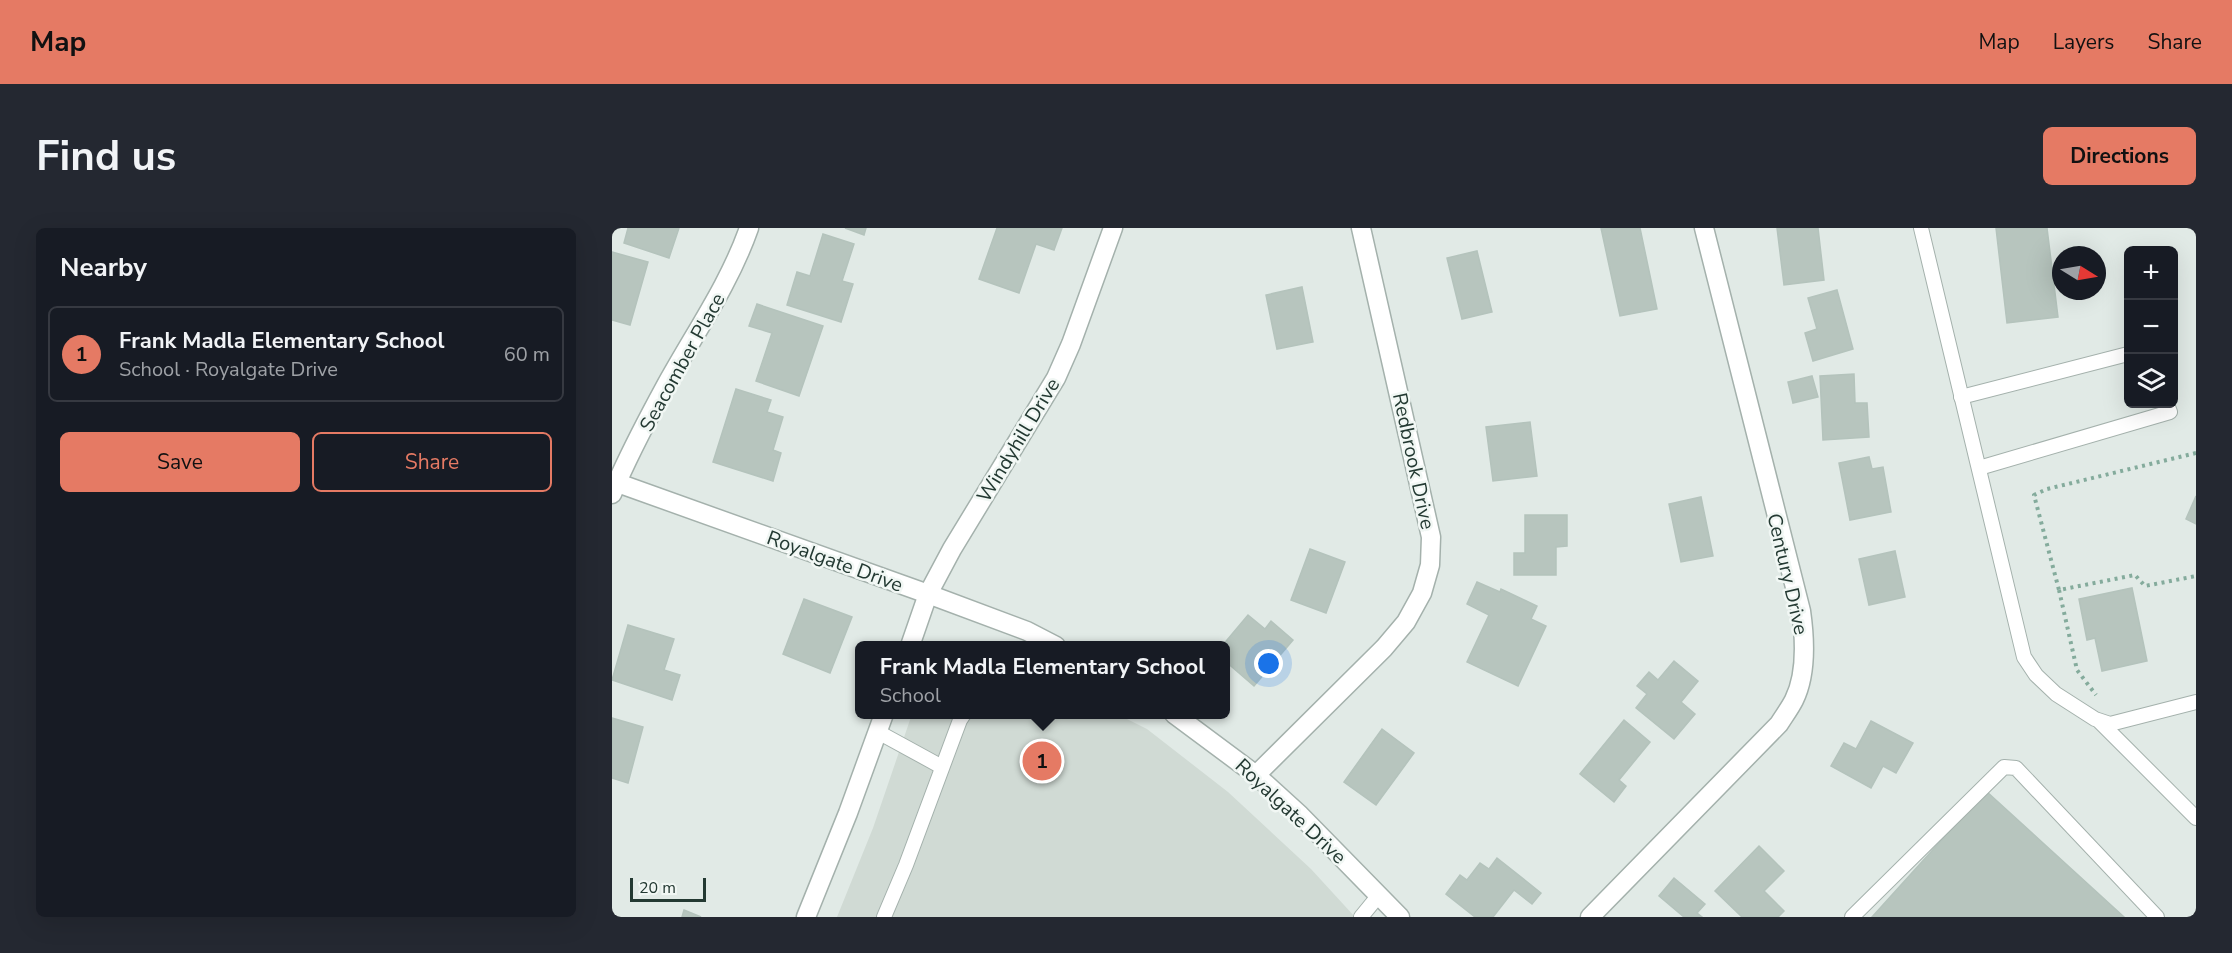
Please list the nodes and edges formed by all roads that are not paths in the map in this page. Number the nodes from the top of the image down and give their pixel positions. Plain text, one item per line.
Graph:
1 (749, 228) edge
2 (1113, 228) edge
3 (1361, 228) edge
4 (1704, 228) edge
5 (1921, 228) edge
6 (2124, 355) edge
7 (1961, 397) junction
8 (2168, 408) edge
9 (1978, 468) junction
10 (614, 486) edge
11 (928, 594) junction
12 (910, 641) edge
13 (1048, 641) edge
14 (2196, 702) edge
15 (882, 719) edge
16 (961, 719) edge
17 (1181, 719) edge
18 (2098, 720) junction
19 (878, 732) junction
20 (942, 767) junction
21 (1256, 775) junction
22 (2196, 818) edge
23 (1379, 896) junction
24 (806, 917) edge
25 (885, 917) edge
26 (1361, 917) edge
27 (1400, 917) edge
28 (1590, 917) edge
29 (1851, 917) edge
30 (2157, 917) edge

1 - 10 street, Seacomber Place
2 - 11 street, Windyhill Drive
3 - 21 street, Redbrook Drive
4 - 28 street, Century Drive
5 - 7 lane
6 - 7 lane
7 - 9 lane
8 - 9 lane
9 - 18 lane
10 - 11 street, Royalgate Drive
11 - 12 street, Windyhill Drive
11 - 13 street, Royalgate Drive
14 - 18 lane
15 - 19 street
16 - 20 lane
17 - 21 street, Royalgate Drive
18 - 22 lane
19 - 20 lane
19 - 24 street
20 - 25 lane
21 - 23 street, Royalgate Drive
23 - 26 lane
23 - 27 street, Royalgate Drive
29 - 30 lane

